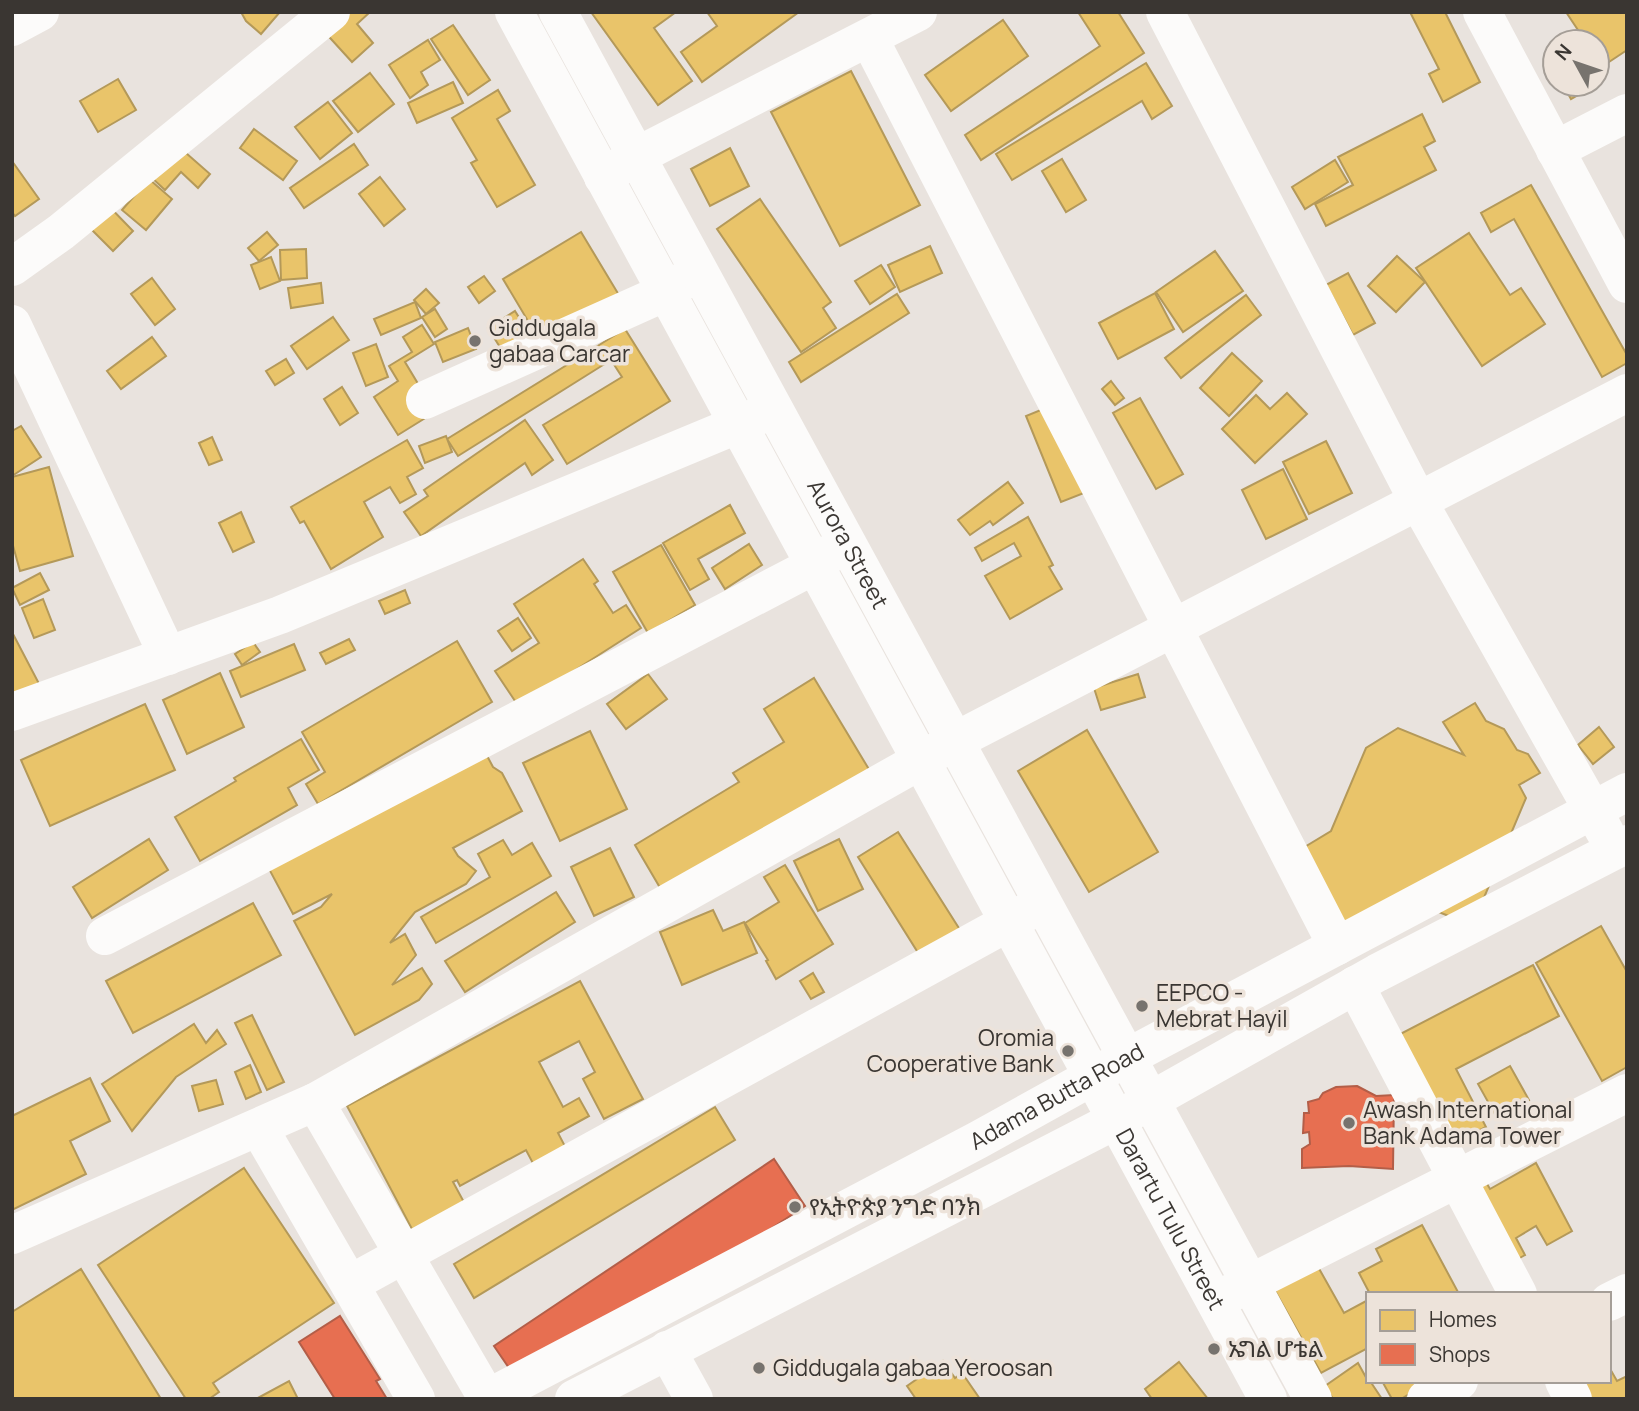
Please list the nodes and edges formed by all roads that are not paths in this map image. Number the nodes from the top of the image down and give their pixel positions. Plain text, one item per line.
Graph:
1 (40, 12) edge
2 (331, 12) edge
3 (514, 12) edge
4 (558, 12) edge
5 (918, 12) edge
6 (1165, 12) edge
7 (1482, 12) edge
8 (12, 27) edge
9 (869, 38) junction
10 (1627, 113) edge
11 (1555, 150) junction
12 (637, 156) junction
13 (603, 177) junction
14 (12, 267) edge
15 (699, 271) junction
16 (1627, 284) edge
17 (666, 292) junction
18 (12, 324) edge
19 (1627, 393) edge
20 (425, 400) dead end
21 (774, 409) junction
22 (738, 424) junction
23 (1418, 501) junction
24 (847, 541) junction
25 (815, 565) junction
26 (1173, 628) junction
27 (169, 656) junction
28 (12, 712) edge
29 (955, 741) junction
30 (921, 761) junction
31 (1627, 792) edge
32 (1592, 810) junction
33 (1623, 855) edge
34 (1043, 903) junction
35 (1009, 923) junction
36 (104, 936) dead end
37 (1338, 946) junction
38 (1355, 985) junction
39 (1092, 1076) junction
40 (1139, 1078) junction
41 (1627, 1093) edge
42 (316, 1102) junction
43 (1116, 1120) junction
44 (259, 1128) junction
45 (1457, 1178) junction
46 (12, 1235) edge
47 (404, 1255) junction
48 (1250, 1282) junction
49 (350, 1284) junction
50 (1517, 1292) edge
51 (1627, 1293) edge
52 (1216, 1301) junction
53 (1611, 1301) edge
54 (667, 1350) junction
55 (1455, 1383) edge
56 (1565, 1383) edge
57 (416, 1399) edge
58 (486, 1399) edge
59 (575, 1399) edge
60 (694, 1399) edge
61 (1268, 1399) edge
62 (1313, 1399) edge
63 (1426, 1399) edge
64 (1573, 1399) edge

1 - 8 street
2 - 14 street
3 - 13 street, Aurora Street
4 - 12 street, Aurora Street
5 - 9 street
6 - 23 street
7 - 11 street
9 - 12 street
9 - 26 street
10 - 11 street
11 - 16 street
12 - 13 street
12 - 15 street, Aurora Street
13 - 17 street, Aurora Street
15 - 17 street
15 - 21 street, Aurora Street
17 - 20 street
17 - 22 street, Aurora Street
18 - 27 street
19 - 23 street
21 - 22 street
21 - 24 street, Aurora Street
22 - 25 street, Aurora Street
22 - 27 street
23 - 26 street
23 - 32 street
24 - 25 street
24 - 29 street, Aurora Street
25 - 30 street, Aurora Street
25 - 36 street
26 - 29 street
26 - 37 street
27 - 28 street
29 - 30 street
29 - 34 street, Aurora Street
30 - 35 street, Aurora Street
30 - 42 street
31 - 32 street, Adama Butta Road
32 - 33 street
32 - 37 street, Adama Butta Road
33 - 38 street, Adama Butta Road
34 - 35 street
34 - 40 street, Aurora Street
35 - 39 street, Aurora Street
35 - 47 street
37 - 40 street, Adama Butta Road
38 - 40 street, Adama Butta Road
38 - 45 street
39 - 40 street, Adama Butta Road
39 - 43 street, Darartu Tulu Street
39 - 58 street, Adama Butta Road
40 - 43 street, Adama Butta Road
40 - 48 street, Darartu Tulu Street
41 - 45 street
42 - 44 street
42 - 47 street
43 - 52 street, Darartu Tulu Street
43 - 54 street, Adama Butta Road
44 - 46 street
44 - 49 street
45 - 48 street
45 - 50 street
47 - 49 street
47 - 58 street
48 - 52 street
48 - 62 street, Darartu Tulu Street
49 - 57 street
51 - 53 street
52 - 61 street, Darartu Tulu Street
54 - 59 street, Adama Butta Road
54 - 60 street
55 - 63 street
56 - 64 street

